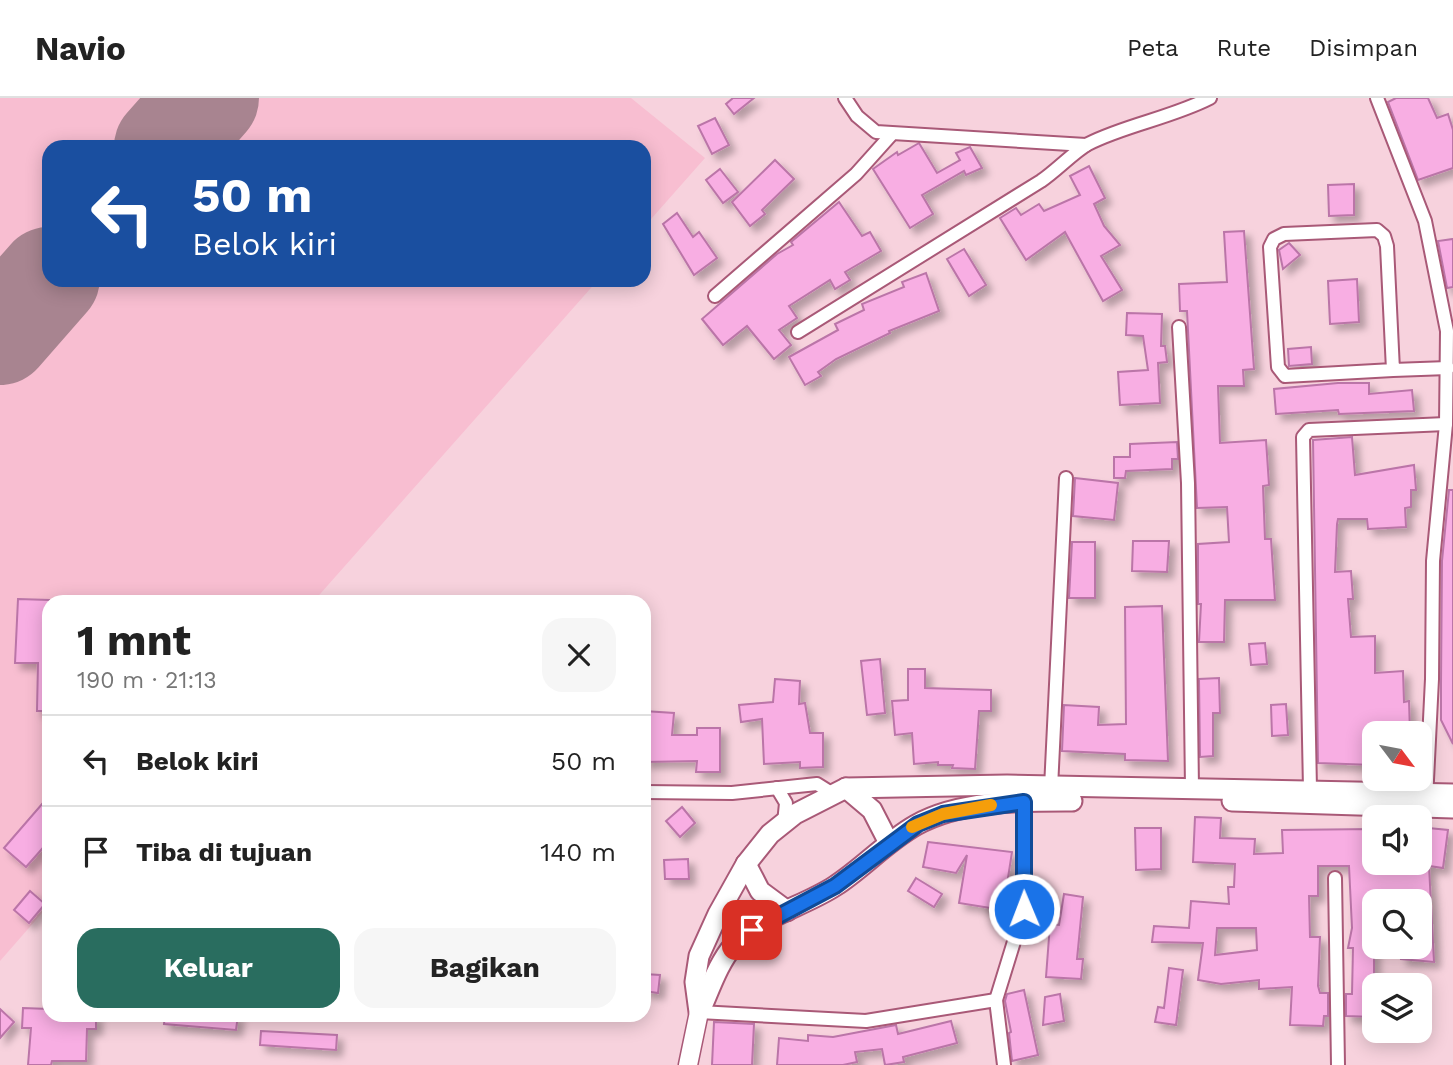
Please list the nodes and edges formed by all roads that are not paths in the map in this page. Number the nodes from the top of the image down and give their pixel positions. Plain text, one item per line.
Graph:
1 (845, 98) edge
2 (1210, 98) edge
3 (1377, 98) edge
4 (891, 135) junction
5 (1086, 145) junction
6 (715, 296) dead end
7 (1179, 327) dead end
8 (1450, 330) edge
9 (798, 332) dead end
10 (1448, 368) junction
11 (1393, 370) junction
12 (1447, 424) junction
13 (1066, 478) dead end
14 (777, 788) junction
15 (1051, 788) junction
16 (1192, 788) junction
17 (1310, 789) junction
18 (840, 791) junction
19 (651, 792) edge
20 (1453, 793) edge
21 (1426, 800) junction
22 (1024, 802) junction
23 (1453, 808) edge
24 (784, 822) junction
25 (888, 844) junction
26 (746, 864) junction
27 (1335, 878) dead end
28 (788, 911) junction
29 (996, 1000) junction
30 (699, 1012) junction
31 (688, 1065) edge
32 (1004, 1065) edge
33 (1338, 1065) edge

1 - 4 street
2 - 5 street
3 - 8 street
4 - 5 street
4 - 6 street
5 - 9 street
7 - 16 street
8 - 10 street
10 - 11 street
10 - 12 street
11 - 11 street
12 - 17 street
12 - 21 street
13 - 15 street
14 - 18 street
14 - 19 street
14 - 24 street
15 - 16 main road
15 - 18 main road
16 - 17 main road
17 - 21 main road
18 - 24 main road
18 - 25 main road
20 - 21 main road
21 - 22 main road
21 - 23 main road
22 - 25 main road
22 - 29 street
24 - 26 main road
25 - 28 main road
26 - 28 main road
26 - 30 main road
27 - 33 street
28 - 30 main road
29 - 30 street
29 - 32 street
30 - 31 main road

